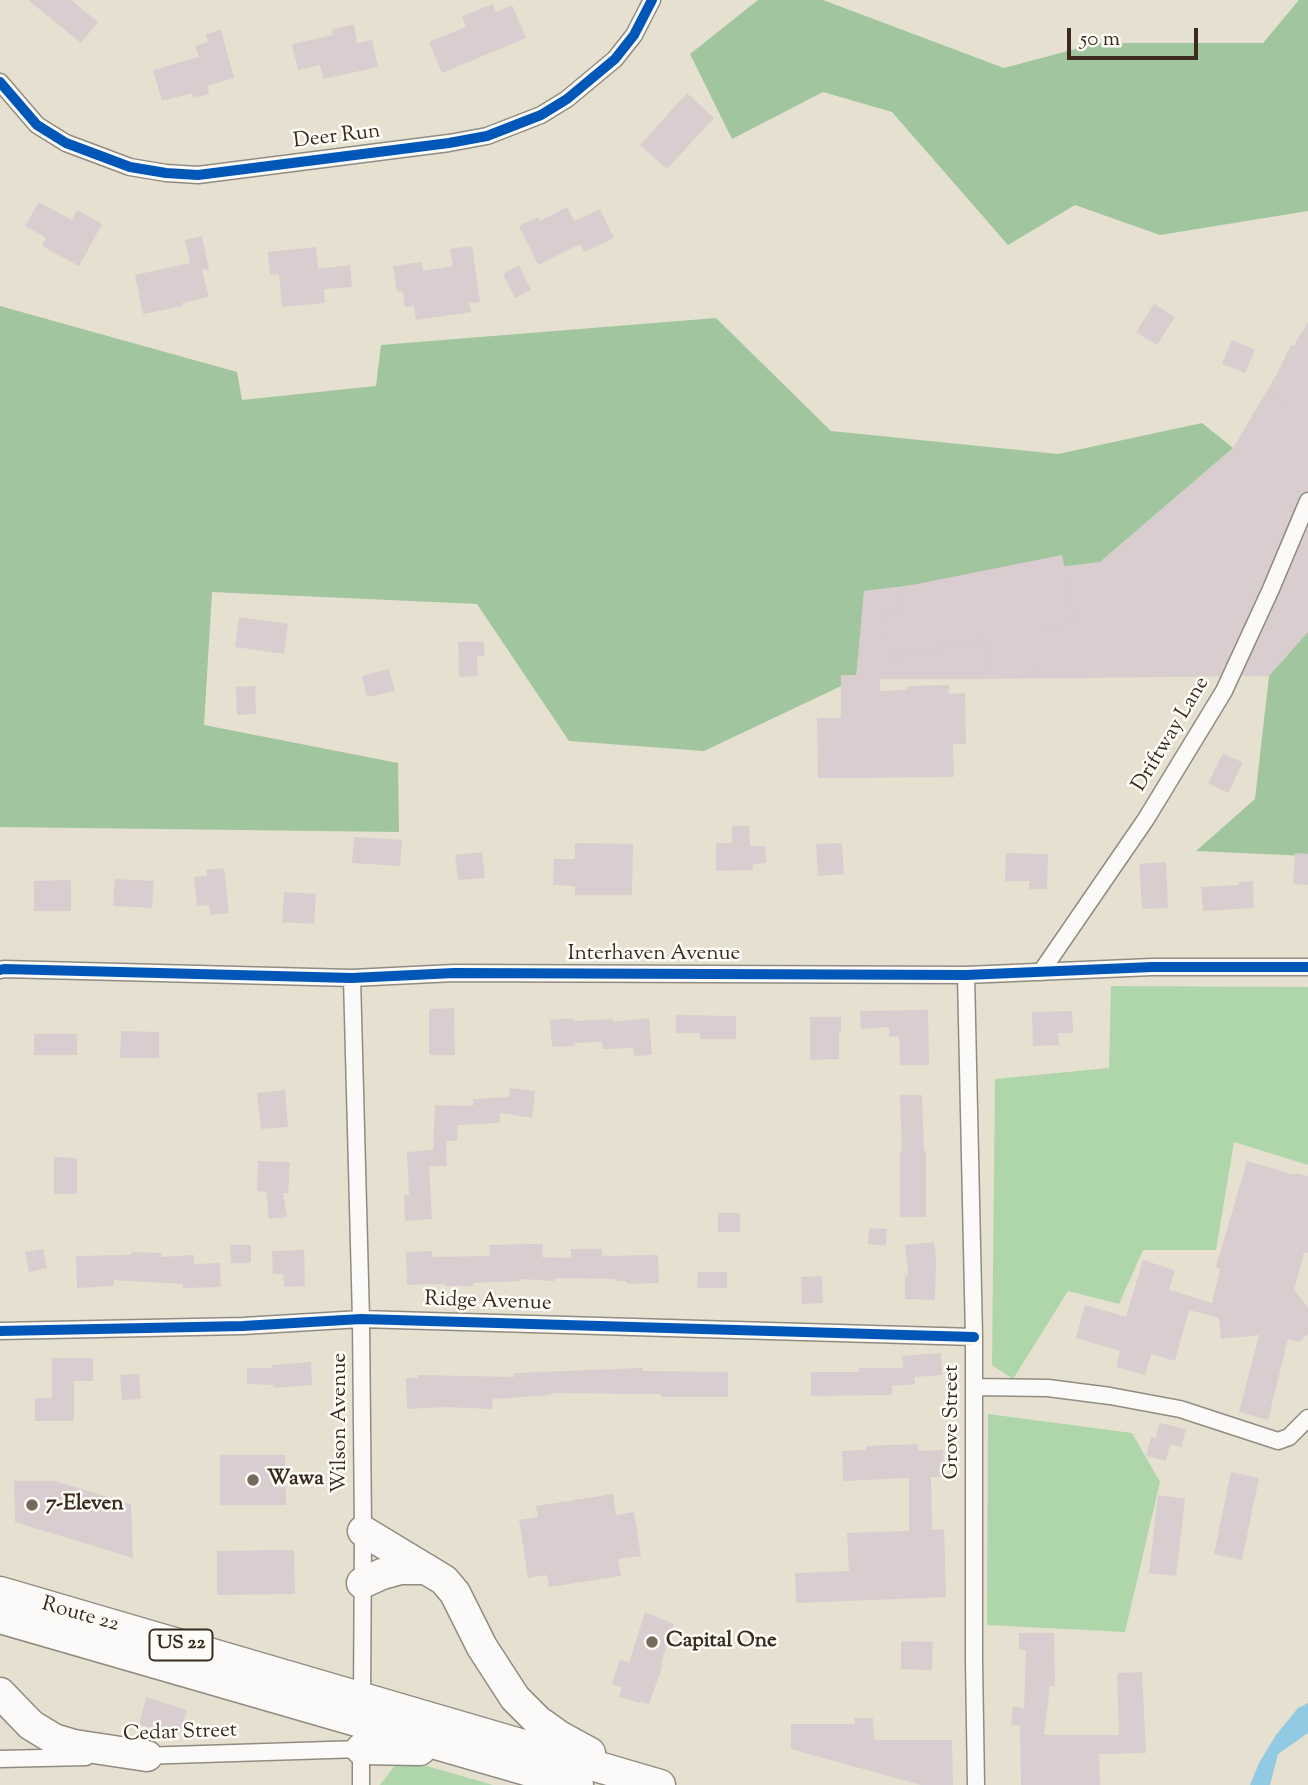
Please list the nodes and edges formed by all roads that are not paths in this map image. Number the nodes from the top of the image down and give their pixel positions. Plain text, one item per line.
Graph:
1 (652, 0) edge
2 (0, 82) edge
3 (1308, 501) edge
4 (1308, 967) edge
5 (0, 970) edge
6 (1041, 972) junction
7 (966, 975) junction
8 (352, 978) junction
9 (361, 1318) junction
10 (0, 1331) edge
11 (974, 1337) junction
12 (975, 1387) junction
13 (1308, 1418) edge
14 (363, 1531) junction
15 (426, 1569) junction
16 (362, 1583) junction
17 (0, 1592) edge
18 (0, 1618) edge
19 (0, 1693) edge
20 (361, 1723) junction
21 (147, 1756) junction
22 (0, 1759) edge
23 (361, 1785) edge
24 (578, 1785) edge
25 (661, 1785) edge
26 (976, 1785) edge

1 - 2 street, Deer Run
3 - 6 street, Driftway Lane
4 - 6 street, Interhaven Avenue
5 - 8 street, Interhaven Avenue
6 - 7 street, Interhaven Avenue
7 - 8 street, Interhaven Avenue
7 - 11 street, Grove Street
8 - 9 street, Wilson Avenue
9 - 10 street, Ridge Avenue
9 - 11 street, Ridge Avenue
9 - 14 street, Wilson Avenue
11 - 12 street, Grove Street
12 - 13 street
12 - 26 street, Grove Street
14 - 15 highway
14 - 16 street, Wilson Avenue
15 - 16 highway
15 - 25 highway
16 - 20 street, Wilson Avenue
17 - 20 highway, Route 22 / US 22
18 - 20 highway, US 22
19 - 21 highway
20 - 21 street, Cedar Street
20 - 23 street, Wilson Avenue
20 - 24 highway, US 22
20 - 25 highway, US 22
21 - 22 street, Cedar Street

